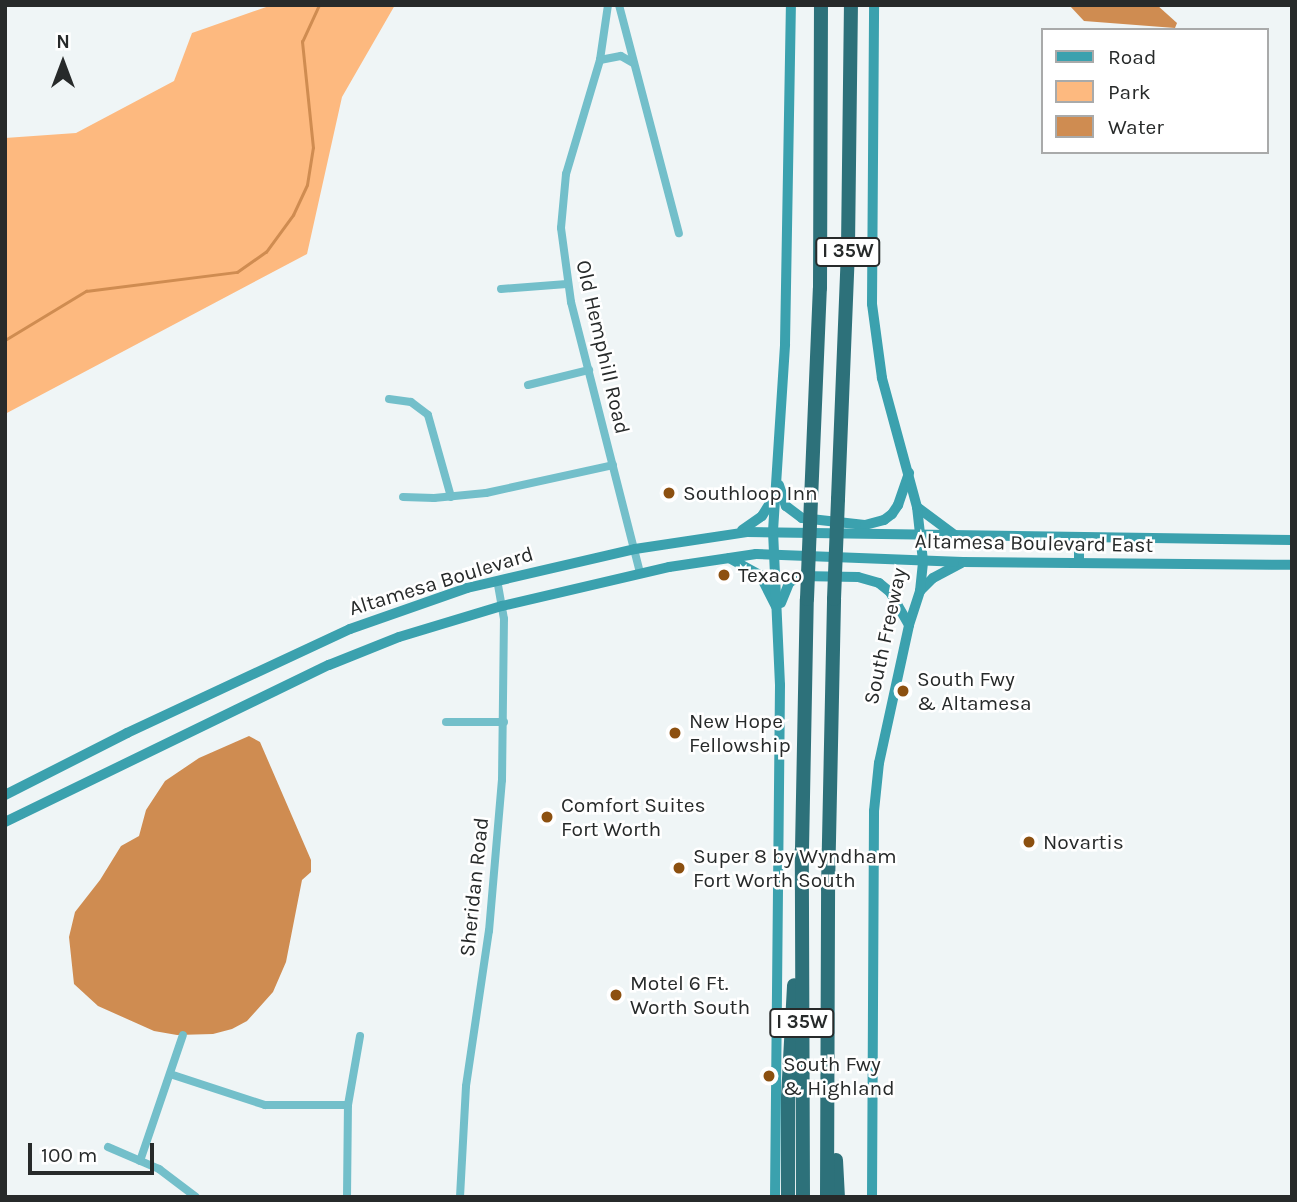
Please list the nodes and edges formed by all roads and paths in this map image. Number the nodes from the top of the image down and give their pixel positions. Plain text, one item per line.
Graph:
1 (608, 5) edge
2 (619, 5) edge
3 (791, 5) edge
4 (821, 5) edge
5 (850, 5) edge
6 (874, 5) edge
7 (600, 60) junction
8 (634, 64) junction
9 (679, 233) dead end
10 (567, 284) junction
11 (502, 289) dead end
12 (589, 370) junction
13 (528, 385) dead end
14 (389, 399) dead end
15 (613, 465) junction
16 (778, 472) junction
17 (910, 472) junction
18 (775, 495) junction
19 (403, 497) dead end
20 (451, 498) junction
21 (917, 507) junction
22 (773, 531) junction
23 (737, 532) junction
24 (921, 536) junction
25 (956, 536) junction
26 (1079, 538) junction
27 (1290, 540) edge
28 (635, 549) junction
29 (776, 554) junction
30 (725, 557) junction
31 (923, 561) junction
32 (963, 562) junction
33 (1079, 564) junction
34 (1290, 565) edge
35 (640, 573) junction
36 (497, 581) junction
37 (920, 591) junction
38 (502, 606) junction
39 (779, 612) junction
40 (909, 625) junction
41 (446, 722) dead end
42 (504, 722) junction
43 (5, 795) edge
44 (5, 822) edge
45 (802, 849) junction
46 (827, 1007) junction
47 (183, 1035) dead end
48 (360, 1036) dead end
49 (170, 1074) junction
50 (348, 1105) junction
51 (108, 1147) dead end
52 (140, 1161) junction
53 (196, 1197) edge
54 (347, 1197) edge
55 (460, 1197) edge
56 (775, 1197) edge
57 (788, 1197) edge
58 (803, 1197) edge
59 (827, 1197) edge
60 (838, 1197) edge
61 (872, 1197) edge

1 - 7 street, Old Hemphill Road
2 - 8 street
3 - 16 main road
4 - 45 highway, I 35W, bridge
5 - 46 highway, South Freeway / I 35W, bridge
6 - 17 main road, South Freeway
7 - 8 street
7 - 10 street, Old Hemphill Road
8 - 9 street
10 - 11 street
10 - 12 street, Old Hemphill Road
12 - 13 street
12 - 15 street, Old Hemphill Road
14 - 20 street
15 - 20 street
15 - 28 street, Old Hemphill Road
16 - 17 main road
16 - 18 main road
17 - 21 main road, South Freeway
18 - 22 main road
18 - 23 main road
19 - 20 street
21 - 24 main road, South Freeway
21 - 25 main road
22 - 23 main road, Altamesa Boulevard
22 - 24 main road, Altamesa Boulevard
22 - 29 main road
23 - 28 main road, Altamesa Boulevard
24 - 25 main road, Altamesa Boulevard East
24 - 31 main road, South Freeway
25 - 26 main road, Altamesa Boulevard East
26 - 27 main road, Altamesa Boulevard East
26 - 33 main road
27 - 34 main road
28 - 35 street, Old Hemphill Road
28 - 36 main road, Altamesa Boulevard
29 - 30 main road, Altamesa Boulevard
29 - 31 main road, Altamesa Boulevard East
29 - 39 main road
30 - 35 main road, Altamesa Boulevard
30 - 39 main road
31 - 32 main road, Altamesa Boulevard East
31 - 37 main road, South Freeway
32 - 33 main road, Altamesa Boulevard East
32 - 37 main road
33 - 34 main road, Altamesa Boulevard East
35 - 38 main road, Altamesa Boulevard
36 - 38 street, Sheridan Road
36 - 43 main road, Altamesa Boulevard
37 - 40 main road, South Freeway
38 - 42 street, Sheridan Road
38 - 44 main road, Altamesa Boulevard
39 - 40 main road
39 - 56 main road
40 - 61 main road, South Freeway
41 - 42 street
42 - 55 street, Sheridan Road
45 - 57 highway
45 - 58 highway, I 35W
46 - 59 highway, South Freeway / I 35W
46 - 60 highway
47 - 49 street
48 - 50 street
49 - 50 street
49 - 52 street
50 - 54 street
51 - 52 street
52 - 53 street

